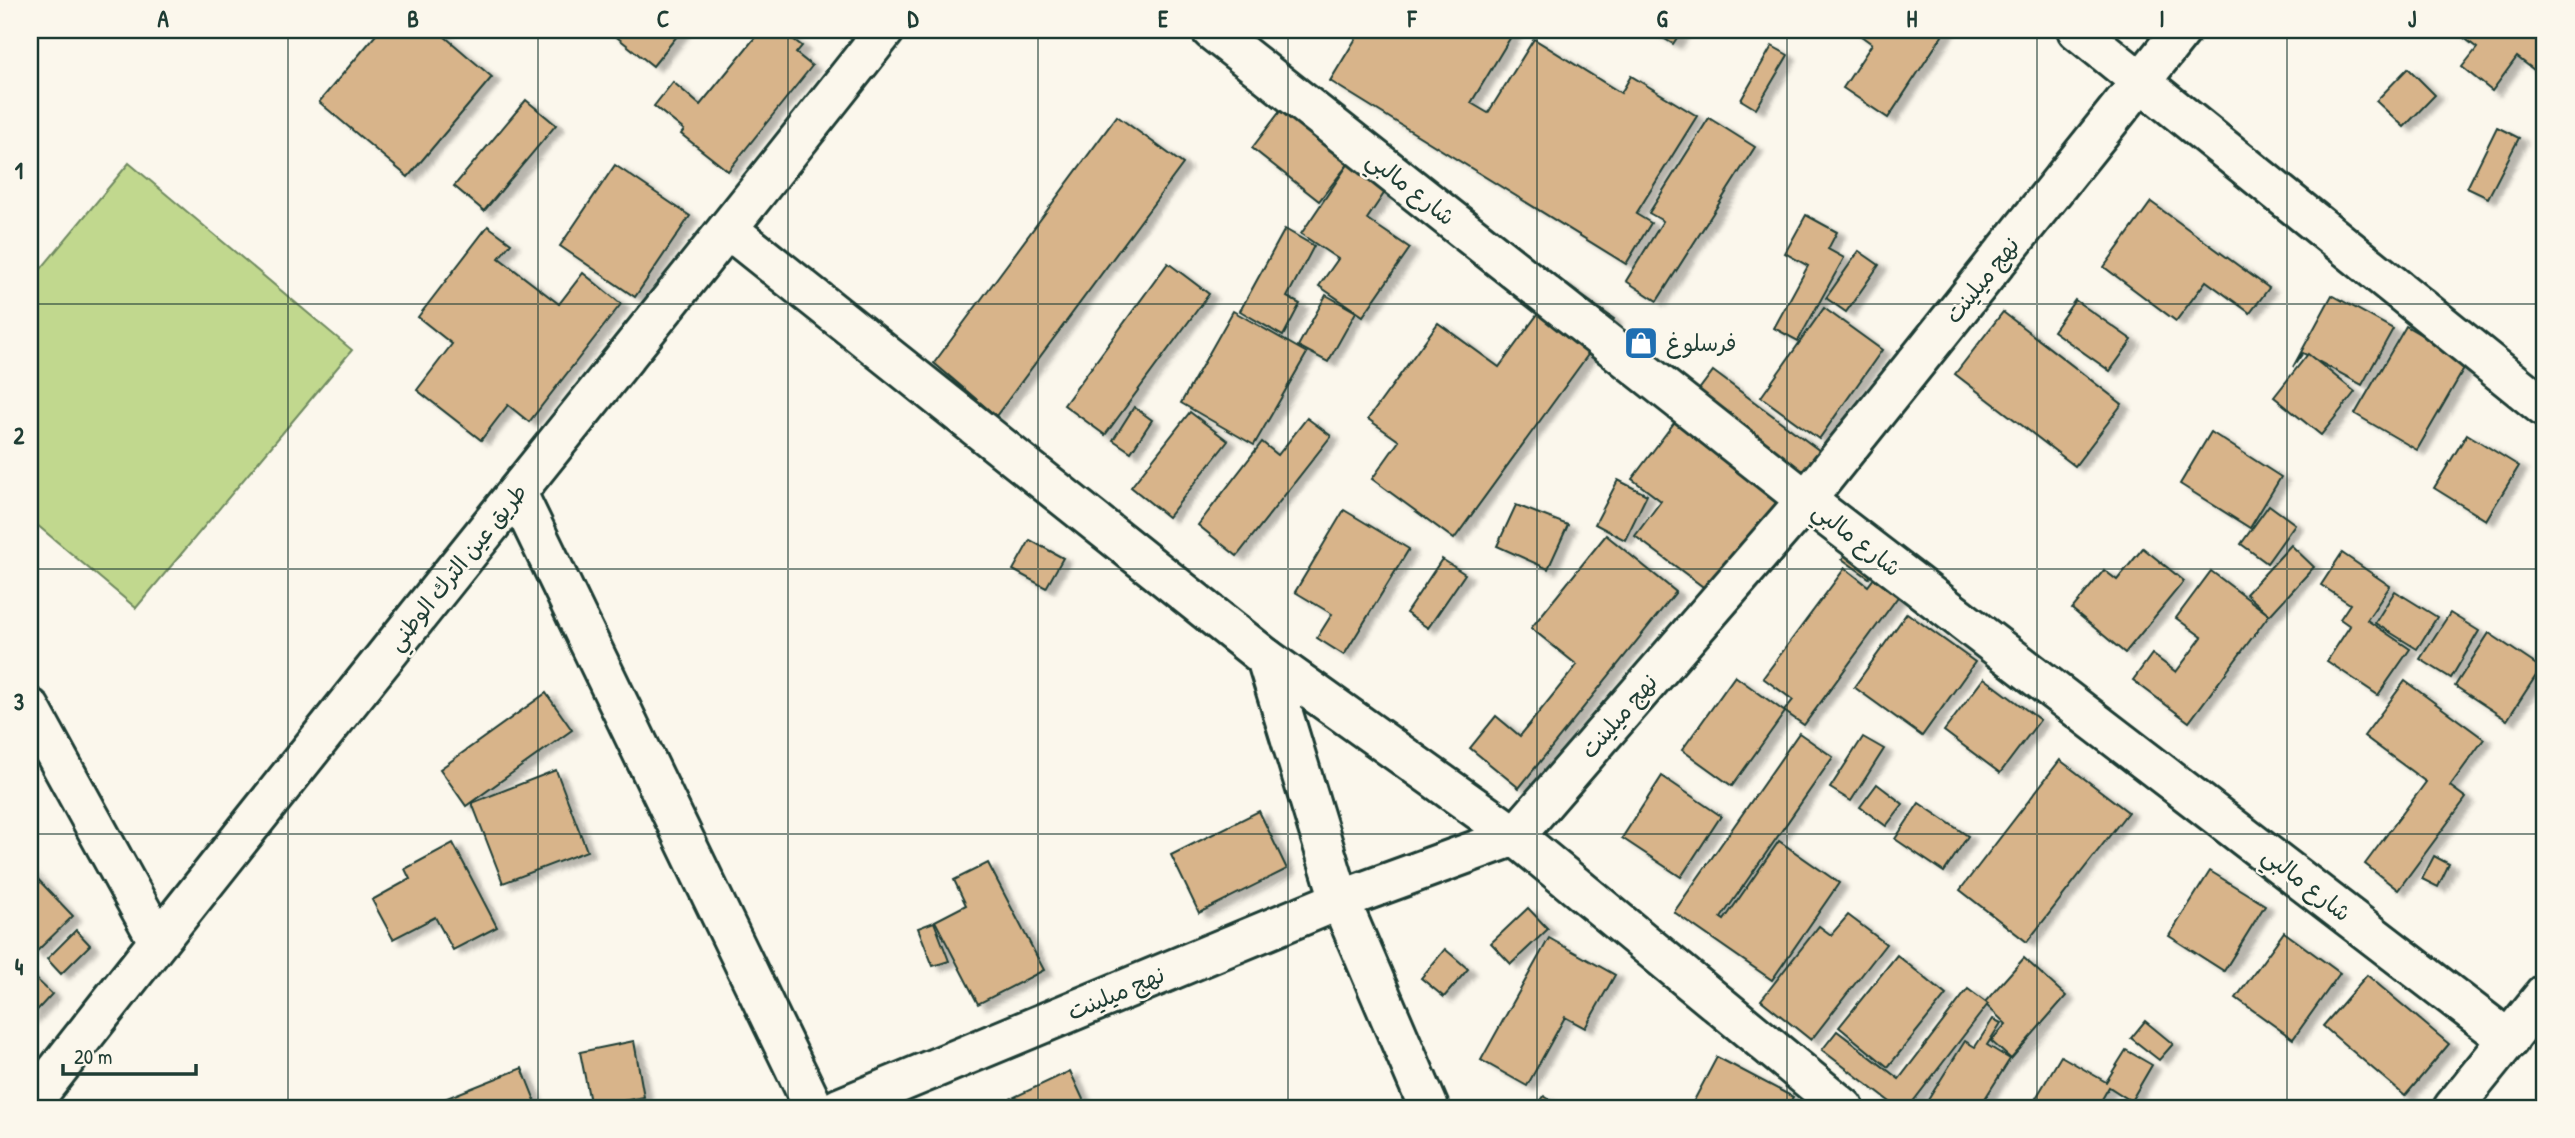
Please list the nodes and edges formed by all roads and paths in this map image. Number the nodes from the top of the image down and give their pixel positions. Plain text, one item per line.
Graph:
1 (885, 30) edge
2 (1210, 30) edge
3 (2077, 30) edge
4 (2182, 30) edge
5 (2141, 81) junction
6 (728, 229) junction
7 (2545, 408) edge
8 (517, 493) junction
9 (1806, 500) junction
10 (1266, 658) junction
11 (30, 708) edge
12 (1515, 836) junction
13 (1340, 900) junction
14 (158, 941) junction
15 (2545, 994) edge
16 (2510, 1040) junction
17 (30, 1105) edge
18 (814, 1108) edge
19 (839, 1108) edge
20 (1429, 1108) edge
21 (1844, 1108) edge
22 (2453, 1108) edge

1 - 6 street, طريق عين الترك الوطني
2 - 9 street, شارع مالبي
3 - 5 street
4 - 5 street, نهج ميلينت
5 - 7 street
5 - 9 street, نهج ميلينت
6 - 8 street, طريق عين الترك الوطني
6 - 10 street
8 - 14 street, طريق عين الترك الوطني
8 - 18 street
9 - 12 street, نهج ميلينت
9 - 16 street, شارع مالبي
10 - 12 street
10 - 13 street
11 - 14 street
12 - 13 street, نهج ميلينت
12 - 21 street
13 - 19 street, نهج ميلينت
13 - 20 street
14 - 17 street, طريق عين الترك الوطني
15 - 16 street
16 - 22 street

